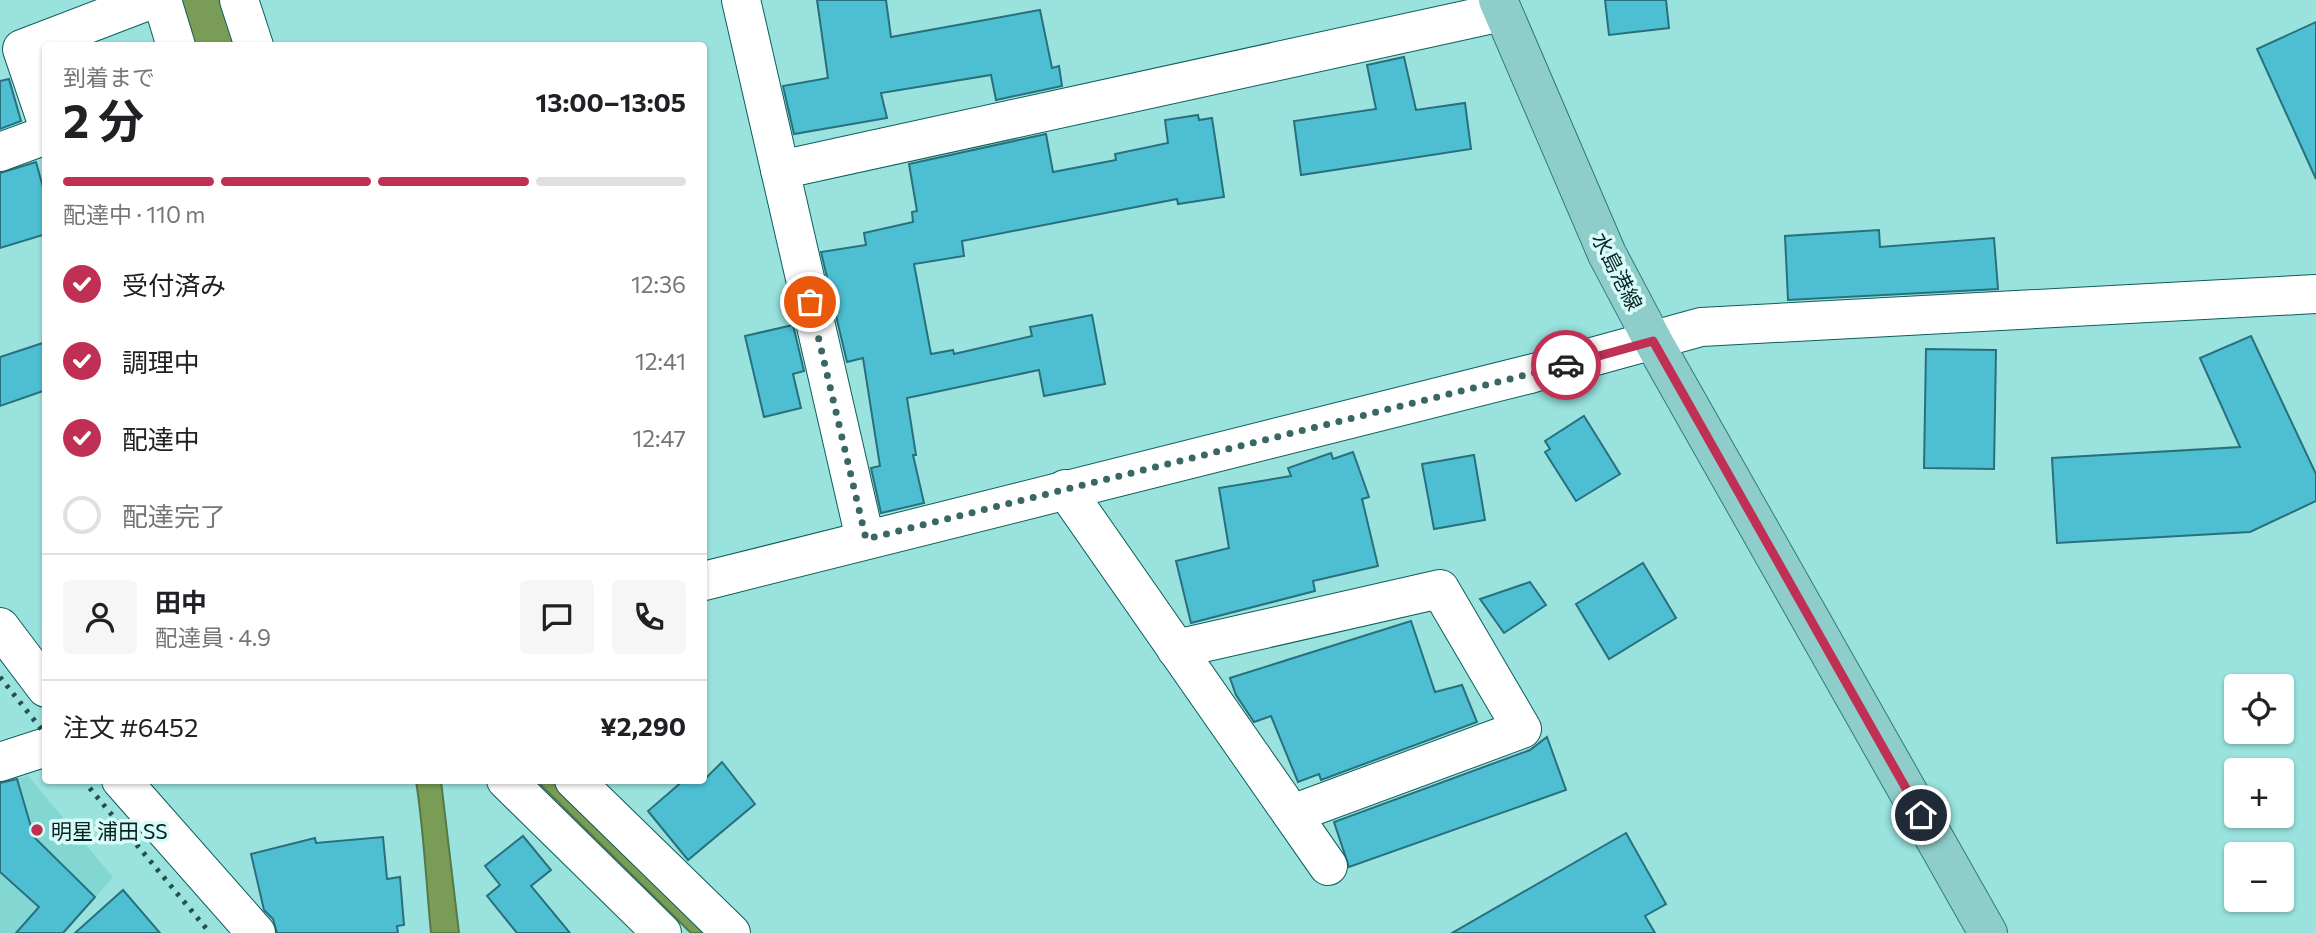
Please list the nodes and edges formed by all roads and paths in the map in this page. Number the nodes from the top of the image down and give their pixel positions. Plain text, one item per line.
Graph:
1 (150, 0) edge
2 (162, 0) edge
3 (239, 0) edge
4 (741, 0) edge
5 (1500, 6) edge
6 (175, 42) edge
7 (253, 42) edge
8 (42, 108) edge
9 (42, 136) edge
10 (0, 152) edge
11 (780, 170) junction
12 (2316, 294) edge
13 (1653, 341) junction
14 (1065, 489) junction
15 (866, 539) junction
16 (707, 580) edge
17 (0, 628) edge
18 (1177, 649) junction
19 (42, 683) edge
20 (42, 748) edge
21 (0, 762) edge
22 (125, 784) edge
23 (510, 784) edge
24 (578, 784) edge
25 (1292, 814) junction
26 (1328, 866) dead end
27 (256, 933) edge
28 (662, 933) edge
29 (731, 933) edge
30 (1988, 933) edge

1 - 8 street
2 - 6 street
3 - 7 street
4 - 11 street
5 - 11 street
5 - 13 main road, 水島港線
9 - 10 street
11 - 15 street
12 - 13 street
13 - 14 street
13 - 30 main road, 水島港線
14 - 15 street
14 - 18 street
15 - 16 street
17 - 19 street
18 - 25 street
18 - 25 street
20 - 21 street
22 - 27 street
23 - 28 street
24 - 29 street
25 - 26 street

